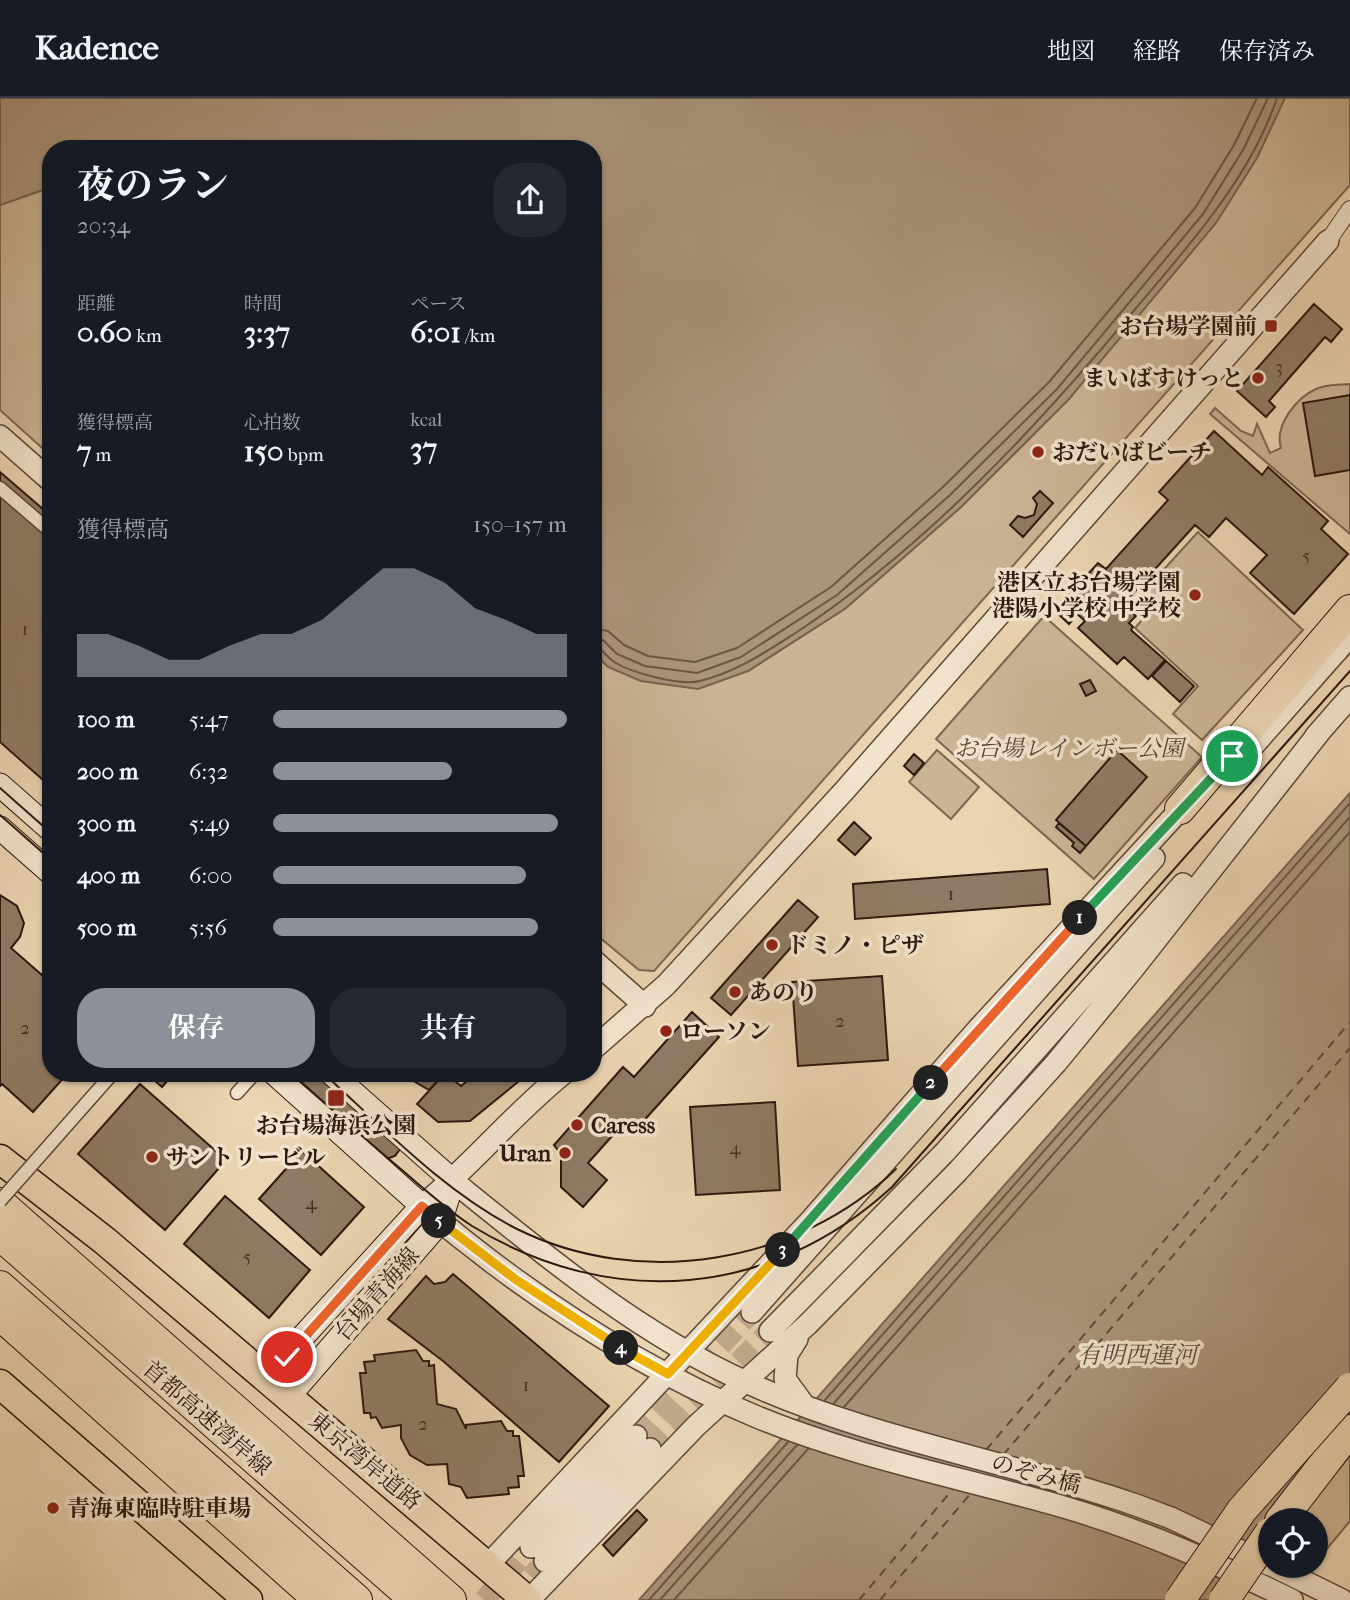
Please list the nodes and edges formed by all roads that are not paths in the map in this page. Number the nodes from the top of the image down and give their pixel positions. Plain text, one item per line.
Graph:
1 (1350, 209) edge
2 (1350, 228) edge
3 (1328, 241) junction
4 (0, 436) edge
5 (42, 473) edge
6 (0, 488) edge
7 (42, 524) edge
8 (1350, 610) edge
9 (1344, 643) edge
10 (1350, 697) edge
11 (0, 785) edge
12 (1180, 809) junction
13 (42, 822) edge
14 (0, 828) edge
15 (1164, 836) junction
16 (42, 865) edge
17 (1201, 873) junction
18 (602, 968) edge
19 (645, 1006) junction
20 (602, 1042) edge
21 (105, 1082) edge
22 (247, 1082) edge
23 (284, 1082) edge
24 (341, 1082) edge
25 (554, 1082) edge
26 (237, 1093) dead end
27 (0, 1142) edge
28 (0, 1159) edge
29 (453, 1181) junction
30 (0, 1202) edge
31 (422, 1206) junction
32 (440, 1222) junction
33 (0, 1235) edge
34 (105, 1241) junction
35 (0, 1286) edge
36 (752, 1312) tunnel mouth
37 (0, 1315) edge
38 (808, 1324) junction
39 (770, 1331) tunnel mouth
40 (689, 1352) junction
41 (0, 1366) edge
42 (668, 1374) junction
43 (266, 1377) junction
44 (743, 1381) junction
45 (0, 1384) edge
46 (1350, 1388) edge
47 (784, 1393) junction
48 (289, 1396) junction
49 (1350, 1396) edge
50 (721, 1401) junction
51 (1350, 1432) edge
52 (643, 1442) tunnel mouth
53 (1290, 1508) edge
54 (1302, 1508) edge
55 (180, 1539) junction
56 (1258, 1550) edge
57 (538, 1554) tunnel mouth
58 (1258, 1559) edge
59 (487, 1566) junction
60 (1258, 1578) edge
61 (1298, 1578) edge
62 (1336, 1596) edge
63 (248, 1600) edge
64 (319, 1600) edge
65 (356, 1600) edge
66 (415, 1600) edge
67 (451, 1600) edge
68 (528, 1600) edge
69 (1180, 1600) edge
70 (1202, 1600) edge
71 (1224, 1600) edge
72 (1245, 1600) edge
73 (1292, 1600) edge

1 - 3 street
2 - 3 street
3 - 19 street
4 - 5 street
6 - 7 street
8 - 12 highway
9 - 12 street
9 - 15 street
10 - 17 street
11 - 13 main road
12 - 15 street
14 - 16 main road
15 - 36 street
15 - 40 street
17 - 38 street
17 - 39 street
18 - 19 street
19 - 20 street
21 - 30 street, bridge
22 - 26 street
23 - 31 main road
24 - 29 main road
25 - 29 street
27 - 34 highway, 東京湾岸道路
28 - 34 highway, 東京湾岸道路
29 - 31 street
29 - 32 main road, 台場青海線
29 - 40 street, のぞみ橋
30 - 67 highway
31 - 32 street, のぞみ橋
31 - 43 main road, 台場青海線
32 - 42 street, のぞみ橋
32 - 48 main road, 台場青海線
33 - 66 highway, 首都高速湾岸線
34 - 43 highway, 東京湾岸道路
35 - 65 highway, 首都高速湾岸線
37 - 64 highway
38 - 44 street
38 - 47 street
40 - 42 street
40 - 44 street, のぞみ橋
41 - 55 highway
42 - 50 street, のぞみ橋
42 - 59 street
43 - 48 highway, 東京湾岸道路
44 - 47 street, のぞみ橋
44 - 50 street
45 - 55 highway
46 - 69 highway, bridge
47 - 58 street, のぞみ橋, bridge
48 - 59 highway, 東京湾岸道路
49 - 70 highway
50 - 68 street
50 - 73 street, のぞみ橋, bridge
51 - 53 highway
51 - 54 highway
52 - 57 street
55 - 63 highway
56 - 71 highway, bridge
59 - 68 highway, 東京湾岸道路
60 - 72 highway
61 - 62 street, のぞみ橋

